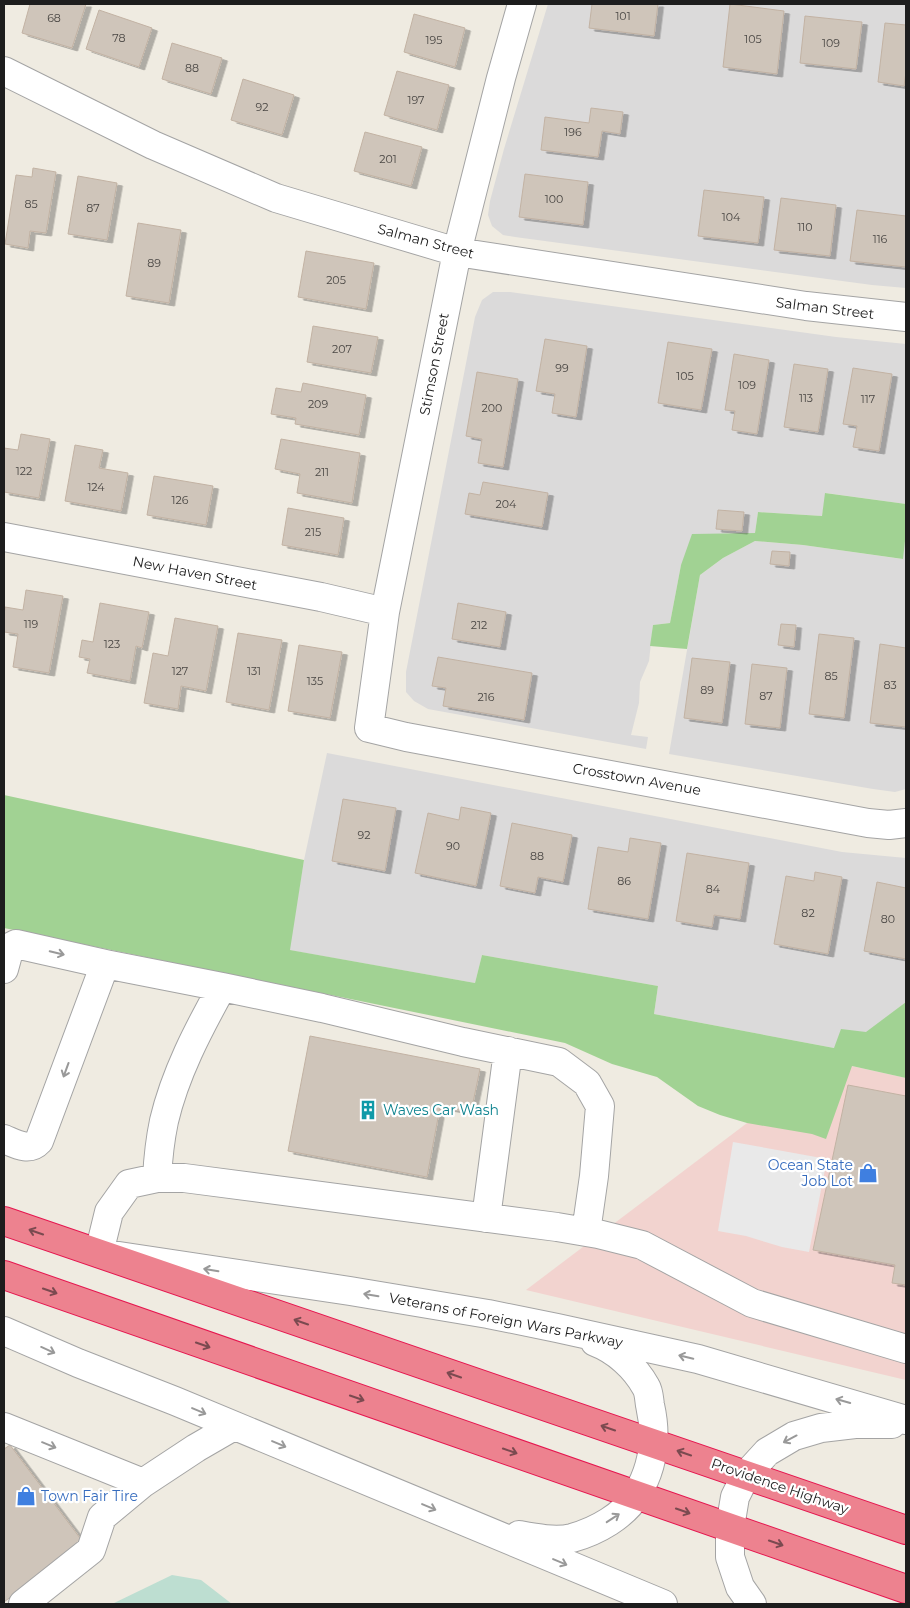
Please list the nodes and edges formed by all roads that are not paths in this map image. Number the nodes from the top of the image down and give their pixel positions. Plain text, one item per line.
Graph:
1 (522, 4) edge
2 (4, 71) edge
3 (457, 252) junction
4 (906, 317) edge
5 (4, 537) edge
6 (385, 612) junction
7 (369, 728) joint
8 (906, 823) edge
9 (105, 964) junction
10 (4, 969) edge
11 (222, 988) junction
12 (508, 1051) junction
13 (4, 1139) edge
14 (157, 1178) junction
15 (486, 1218) junction
16 (4, 1221) edge
17 (586, 1232) junction
18 (99, 1254) junction
19 (4, 1275) edge
20 (557, 1328) junction
21 (4, 1330) edge
22 (906, 1348) edge
23 (906, 1420) edge
24 (906, 1425) edge
25 (234, 1426) junction
26 (4, 1427) edge
27 (654, 1443) junction
28 (746, 1475) junction
29 (144, 1483) junction
30 (637, 1495) junction
31 (730, 1527) junction
32 (483, 1529) junction
33 (906, 1530) edge
34 (906, 1589) edge
35 (23, 1604) edge
36 (662, 1604) edge
37 (752, 1604) edge

1 - 3 street, Stimson Street
2 - 3 street, Salman Street
3 - 4 street, Salman Street
3 - 6 street, Stimson Street
5 - 6 street, New Haven Street
6 - 7 street, Stimson Street
7 - 8 street, Crosstown Avenue
10 -> 9 street
9 - 11 street
9 -> 13 street
11 - 12 street
11 - 14 street
12 - 15 street
12 - 17 street
14 - 15 street
14 - 18 street
15 - 17 street
18 -> 16 highway, Veterans of Foreign Wars Parkway
17 - 22 street
20 -> 18 street, Veterans of Foreign Wars Parkway
27 -> 18 highway, Veterans of Foreign Wars Parkway
19 -> 30 highway
23 -> 20 street, Veterans of Foreign Wars Parkway
20 - 27 street
21 -> 25 street
24 -> 28 street
25 - 29 street
25 -> 32 street
26 -> 29 street
28 -> 27 highway, Providence Highway
27 - 30 street
28 - 31 street
28 - 33 highway, Providence Highway
29 - 35 street
30 -> 31 highway
32 -> 30 street
31 -> 34 highway
31 - 37 street
32 -> 36 street

